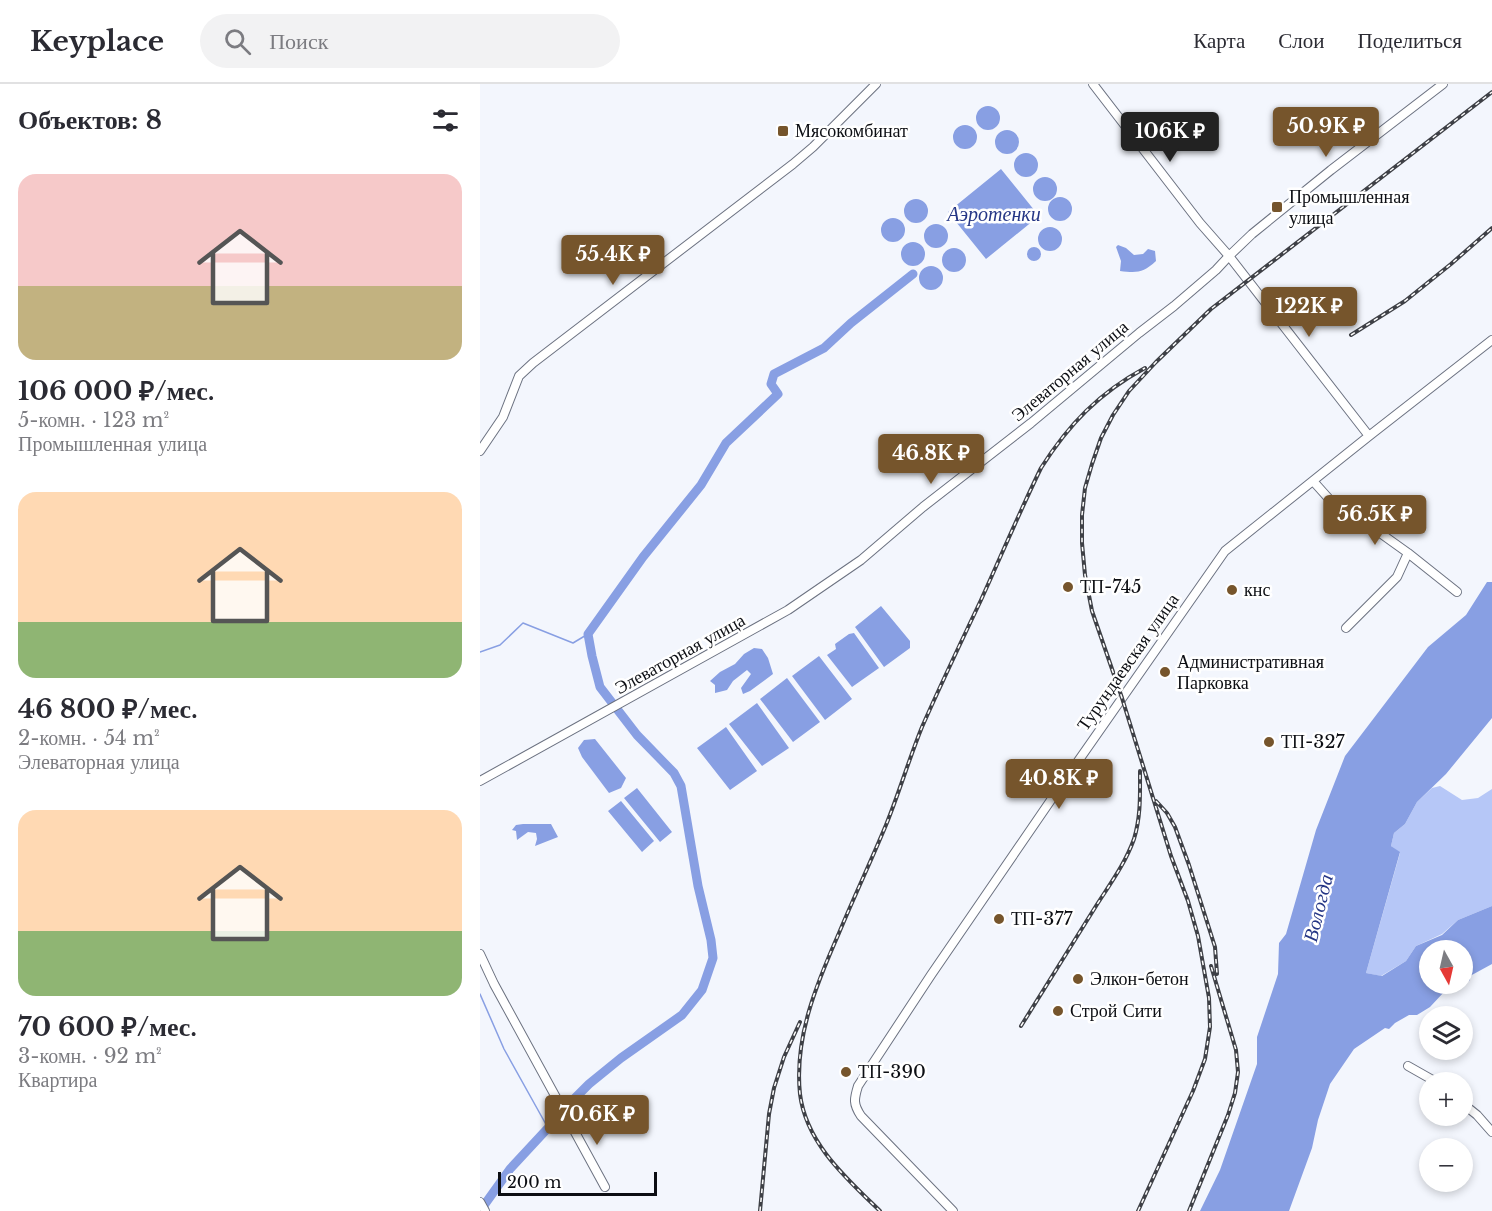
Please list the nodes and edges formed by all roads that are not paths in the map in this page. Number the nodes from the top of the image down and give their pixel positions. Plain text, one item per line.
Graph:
1 (876, 84) edge
2 (1093, 84) edge
3 (1443, 84) edge
4 (1228, 256) junction
5 (1492, 340) edge
6 (1369, 436) junction
7 (480, 451) edge
8 (1313, 481) junction
9 (1408, 553) junction
10 (1457, 592) dead end
11 (1346, 628) dead end
12 (480, 781) edge
13 (480, 954) edge
14 (1408, 1066) dead end
15 (1419, 1072) edge
16 (1473, 1112) edge
17 (1492, 1132) edge
18 (605, 1187) dead end
19 (480, 1203) edge
20 (484, 1211) edge
21 (952, 1211) edge

1 - 7 street
2 - 4 street
3 - 4 street, Элеваторная улица
4 - 6 street
4 - 12 street, Элеваторная улица
5 - 6 street, Турундаевская улица
6 - 8 street, Турундаевская улица
8 - 9 street
8 - 21 street, Турундаевская улица
9 - 10 street
9 - 11 street
13 - 18 street
14 - 15 street
16 - 17 street
19 - 20 street

